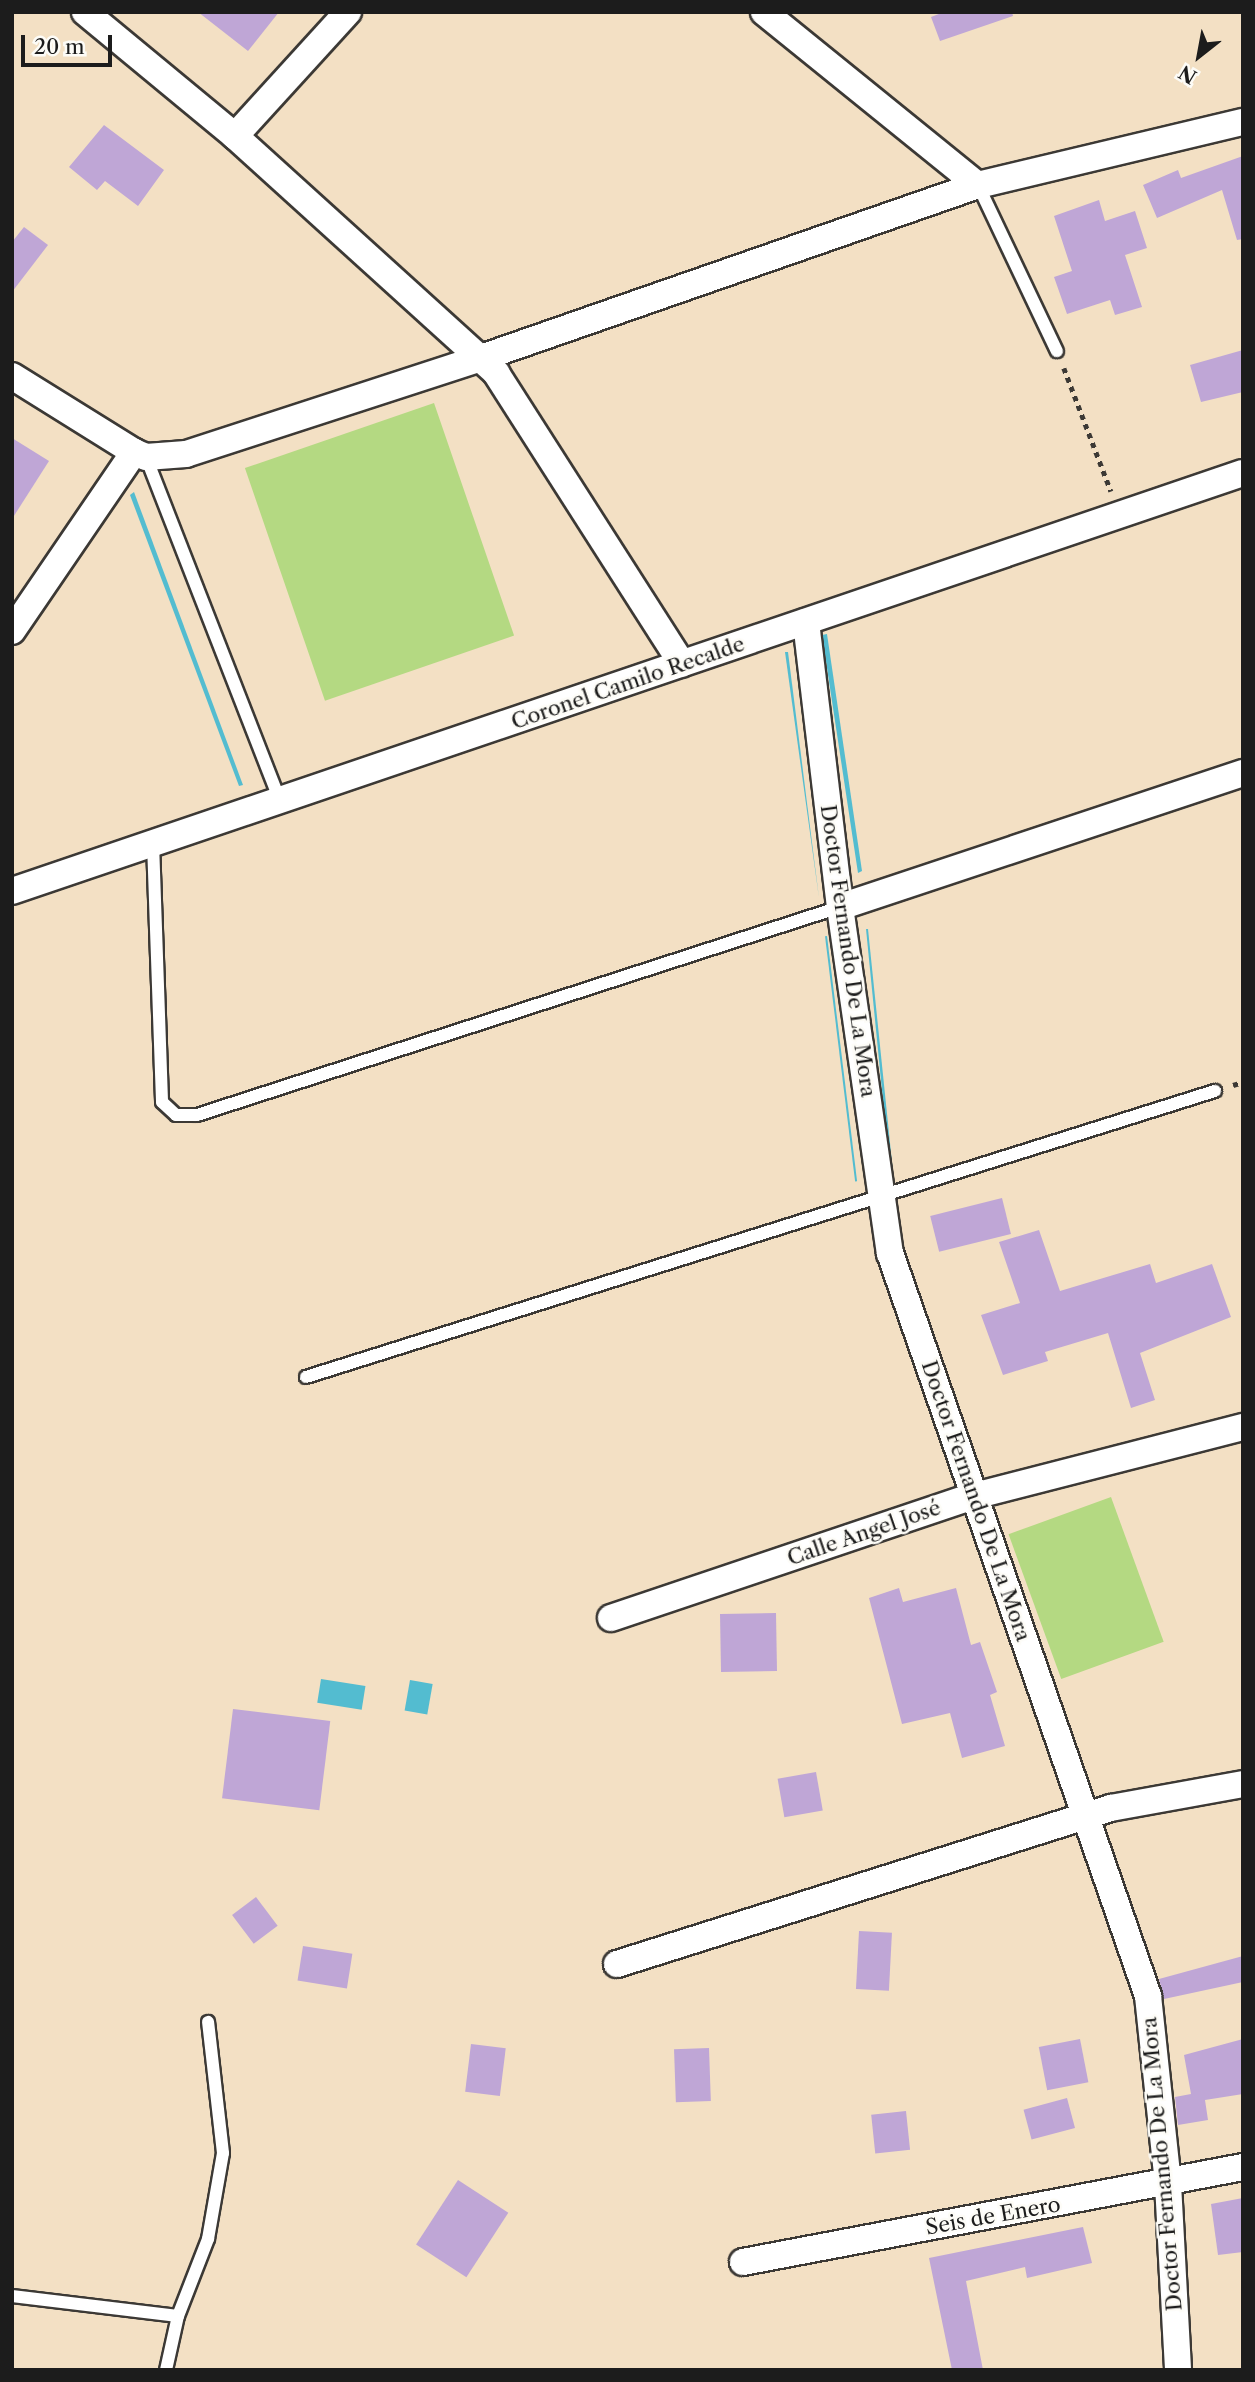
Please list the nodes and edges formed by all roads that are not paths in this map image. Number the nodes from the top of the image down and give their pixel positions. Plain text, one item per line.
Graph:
1 (85, 12) edge
2 (348, 12) edge
3 (764, 12) edge
4 (1243, 122) edge
5 (235, 136) junction
6 (978, 185) junction
7 (1057, 351) road end
8 (481, 358) junction
9 (12, 376) edge
10 (140, 455) junction
11 (1243, 473) edge
12 (806, 622) junction
13 (12, 631) edge
14 (682, 664) junction
15 (1243, 773) edge
16 (279, 801) junction
17 (153, 843) junction
18 (12, 891) edge
19 (841, 907) junction
20 (1215, 1091) dead end
21 (880, 1193) junction
22 (306, 1377) dead end
23 (1243, 1427) edge
24 (974, 1496) junction
25 (611, 1618) dead end
26 (1243, 1784) edge
27 (1086, 1818) junction
28 (617, 1964) dead end
29 (208, 2022) dead end
30 (1243, 2167) edge
31 (1168, 2184) junction
32 (743, 2262) dead end
33 (12, 2296) edge
34 (178, 2316) junction
35 (166, 2370) edge
36 (1178, 2370) edge

1 - 5 street
2 - 5 street
3 - 6 street
4 - 6 street
5 - 8 street
6 - 7 lane
6 - 8 street
8 - 10 street
8 - 14 street
9 - 10 street
10 - 13 street
10 - 16 lane
11 - 12 street, Coronel Camilo Recalde
12 - 14 street, Coronel Camilo Recalde
12 - 19 street, Doctor Fernando De La Mora
14 - 16 street, Coronel Camilo Recalde
15 - 19 street
16 - 17 street, Coronel Camilo Recalde
17 - 18 street, Coronel Camilo Recalde
17 - 19 lane
19 - 21 street, Doctor Fernando De La Mora
20 - 21 lane
21 - 22 lane
21 - 24 street, Doctor Fernando De La Mora
23 - 24 street, Calle Angel José
24 - 25 street, Calle Angel José
24 - 27 street, Doctor Fernando De La Mora
26 - 27 street
27 - 28 street
27 - 31 street, Doctor Fernando De La Mora
29 - 34 lane
30 - 31 street, Seis de Enero
31 - 32 street, Seis de Enero
31 - 36 street, Doctor Fernando De La Mora
33 - 34 lane
34 - 35 lane

